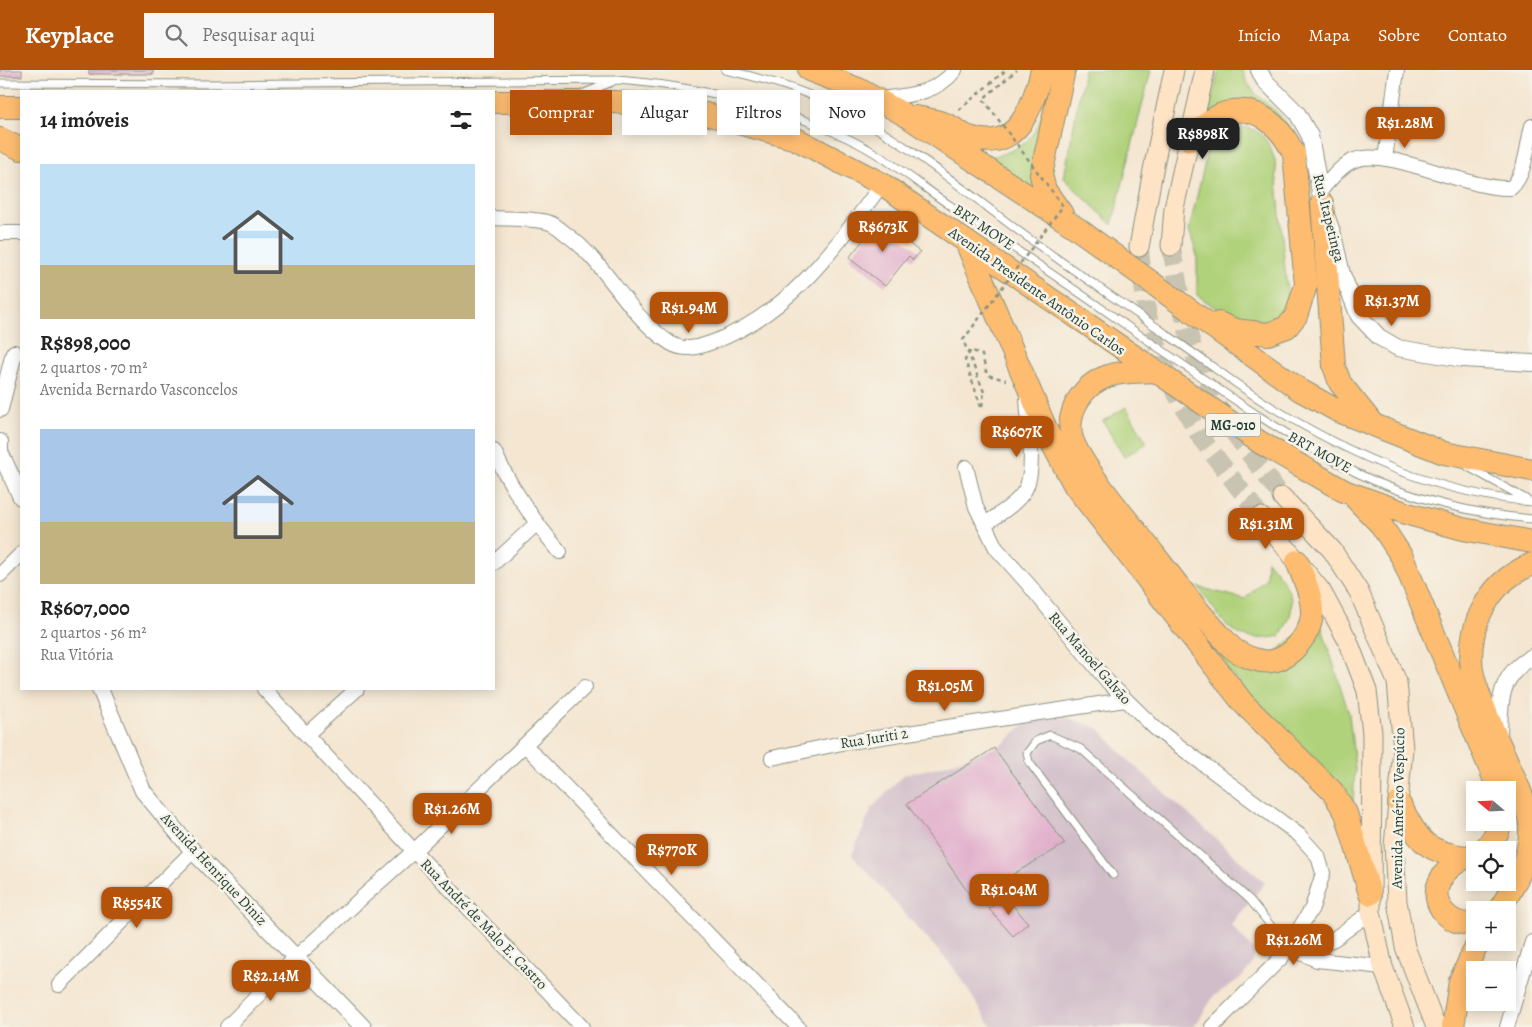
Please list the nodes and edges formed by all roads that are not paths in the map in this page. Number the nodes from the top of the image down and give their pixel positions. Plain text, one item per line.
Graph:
1 (725, 70) edge
2 (810, 70) edge
3 (955, 70) edge
4 (1042, 70) edge
5 (1064, 70) edge
6 (1174, 70) edge
7 (1206, 70) edge
8 (1259, 70) edge
9 (1397, 70) edge
10 (617, 80) junction
11 (0, 83) edge
12 (592, 90) edge
13 (860, 90) edge
14 (884, 98) edge
15 (495, 102) edge
16 (510, 102) edge
17 (612, 102) edge
18 (884, 104) edge
19 (0, 107) edge
20 (20, 107) edge
21 (905, 116) junction
22 (1532, 126) edge
23 (0, 139) edge
24 (1190, 140) junction
25 (20, 149) edge
26 (1385, 159) junction
27 (882, 184) junction
28 (1321, 196) junction
29 (495, 218) edge
30 (1075, 227) junction
31 (0, 233) edge
32 (20, 233) edge
33 (965, 241) junction
34 (1172, 246) tunnel mouth
35 (1139, 247) tunnel mouth
36 (1202, 318) junction
37 (18, 351) edge
38 (1532, 363) edge
39 (0, 364) edge
40 (1153, 371) junction
41 (1025, 378) junction
42 (0, 409) edge
43 (1376, 428) junction
44 (0, 442) edge
45 (495, 453) edge
46 (1444, 454) junction
47 (966, 468) dead end
48 (1532, 470) edge
49 (20, 495) edge
50 (1353, 496) junction
51 (1282, 497) tunnel mouth
52 (1531, 502) edge
53 (1261, 517) tunnel mouth
54 (1532, 519) edge
55 (536, 524) junction
56 (984, 526) junction
57 (1532, 542) edge
58 (560, 552) dead end
59 (20, 555) edge
60 (1297, 561) junction
61 (495, 562) edge
62 (1532, 564) edge
63 (0, 575) edge
64 (1532, 658) edge
65 (585, 688) dead end
66 (100, 690) edge
67 (265, 690) edge
68 (356, 690) edge
69 (1125, 700) junction
70 (307, 734) junction
71 (1498, 739) junction
72 (525, 745) junction
73 (772, 758) dead end
74 (1495, 781) edge
75 (1399, 803) junction
76 (1498, 831) edge
77 (1489, 841) edge
78 (414, 851) junction
79 (194, 852) junction
80 (1466, 854) edge
81 (1466, 859) edge
82 (1113, 875) dead end
83 (1501, 901) edge
84 (1370, 903) junction
85 (1466, 923) edge
86 (1532, 942) edge
87 (1288, 947) junction
88 (1474, 951) edge
89 (296, 957) junction
90 (1383, 967) junction
91 (59, 985) dead end
92 (227, 1027) edge
93 (363, 1027) edge
94 (582, 1027) edge
95 (798, 1027) edge
96 (1212, 1027) edge
97 (1405, 1027) edge
98 (1436, 1027) edge
99 (1453, 1027) edge
100 (1507, 1027) edge

1 - 52 lane, BRT MOVE
2 - 13 highway
3 - 14 street
4 - 21 highway
5 - 30 highway
6 - 35 main road
7 - 24 main road
8 - 28 street, Rua Itapetinga
9 - 26 street
10 - 11 lane, BRT MOVE
10 - 12 lane
10 - 54 lane, BRT MOVE
15 - 16 highway, Avenida Presidente Antônio Carlos / MG-010
17 - 27 highway, Avenida Presidente Antônio Carlos / MG-010
18 - 21 highway
19 - 20 highway
21 - 30 highway
22 - 26 street
23 - 25 highway
24 - 34 main road
24 - 36 highway
26 - 28 street
27 - 29 street
27 - 33 highway, Avenida Presidente Antônio Carlos / MG-010
28 - 38 street, Rua Itapetinga
28 - 43 highway
30 - 36 highway
31 - 32 street
33 - 40 highway, Avenida Presidente Antônio Carlos / MG-010
33 - 41 highway
36 - 43 highway
37 - 39 street
37 - 42 street
40 - 50 highway, Avenida Presidente Antônio Carlos / MG-010
40 - 60 highway
41 - 56 street
41 - 84 highway
43 - 46 highway
44 - 49 street
45 - 55 street
46 - 48 highway
46 - 52 lane, BRT MOVE
47 - 56 street, Rua Manoel Galvão
50 - 57 highway, Avenida Presidente Antônio Carlos / MG-010
50 - 74 highway
51 - 75 main road, Avenida Américo Vespúcio
53 - 60 main road, Avenida Américo Vespúcio
55 - 58 street
55 - 61 street
56 - 69 street, Rua Manoel Galvão
59 - 63 street
60 - 84 main road, Avenida Américo Vespúcio
62 - 71 highway
64 - 71 street
65 - 72 street
66 - 79 street, Avenida Henrique Diniz
67 - 70 street, Rua André de Malo E. Castro
68 - 70 street
69 - 73 street, Rua Juriti 2
69 - 87 street, Rua Manoel Galvão
70 - 78 street, Rua André de Malo E. Castro
71 - 83 highway
72 - 78 street
72 - 95 street
75 - 80 highway
75 - 98 main road, Avenida Américo Vespúcio
76 - 77 highway
78 - 89 street
78 - 94 street, Rua André de Malo E. Castro
79 - 89 street, Avenida Henrique Diniz
79 - 91 street
81 - 85 highway
82 - 87 lane
84 - 87 street
84 - 90 main road, Avenida Américo Vespúcio
86 - 100 street
87 - 90 street
87 - 96 street
88 - 99 highway
89 - 92 street
89 - 93 street, Avenida Henrique Diniz
90 - 97 main road, Avenida Américo Vespúcio

